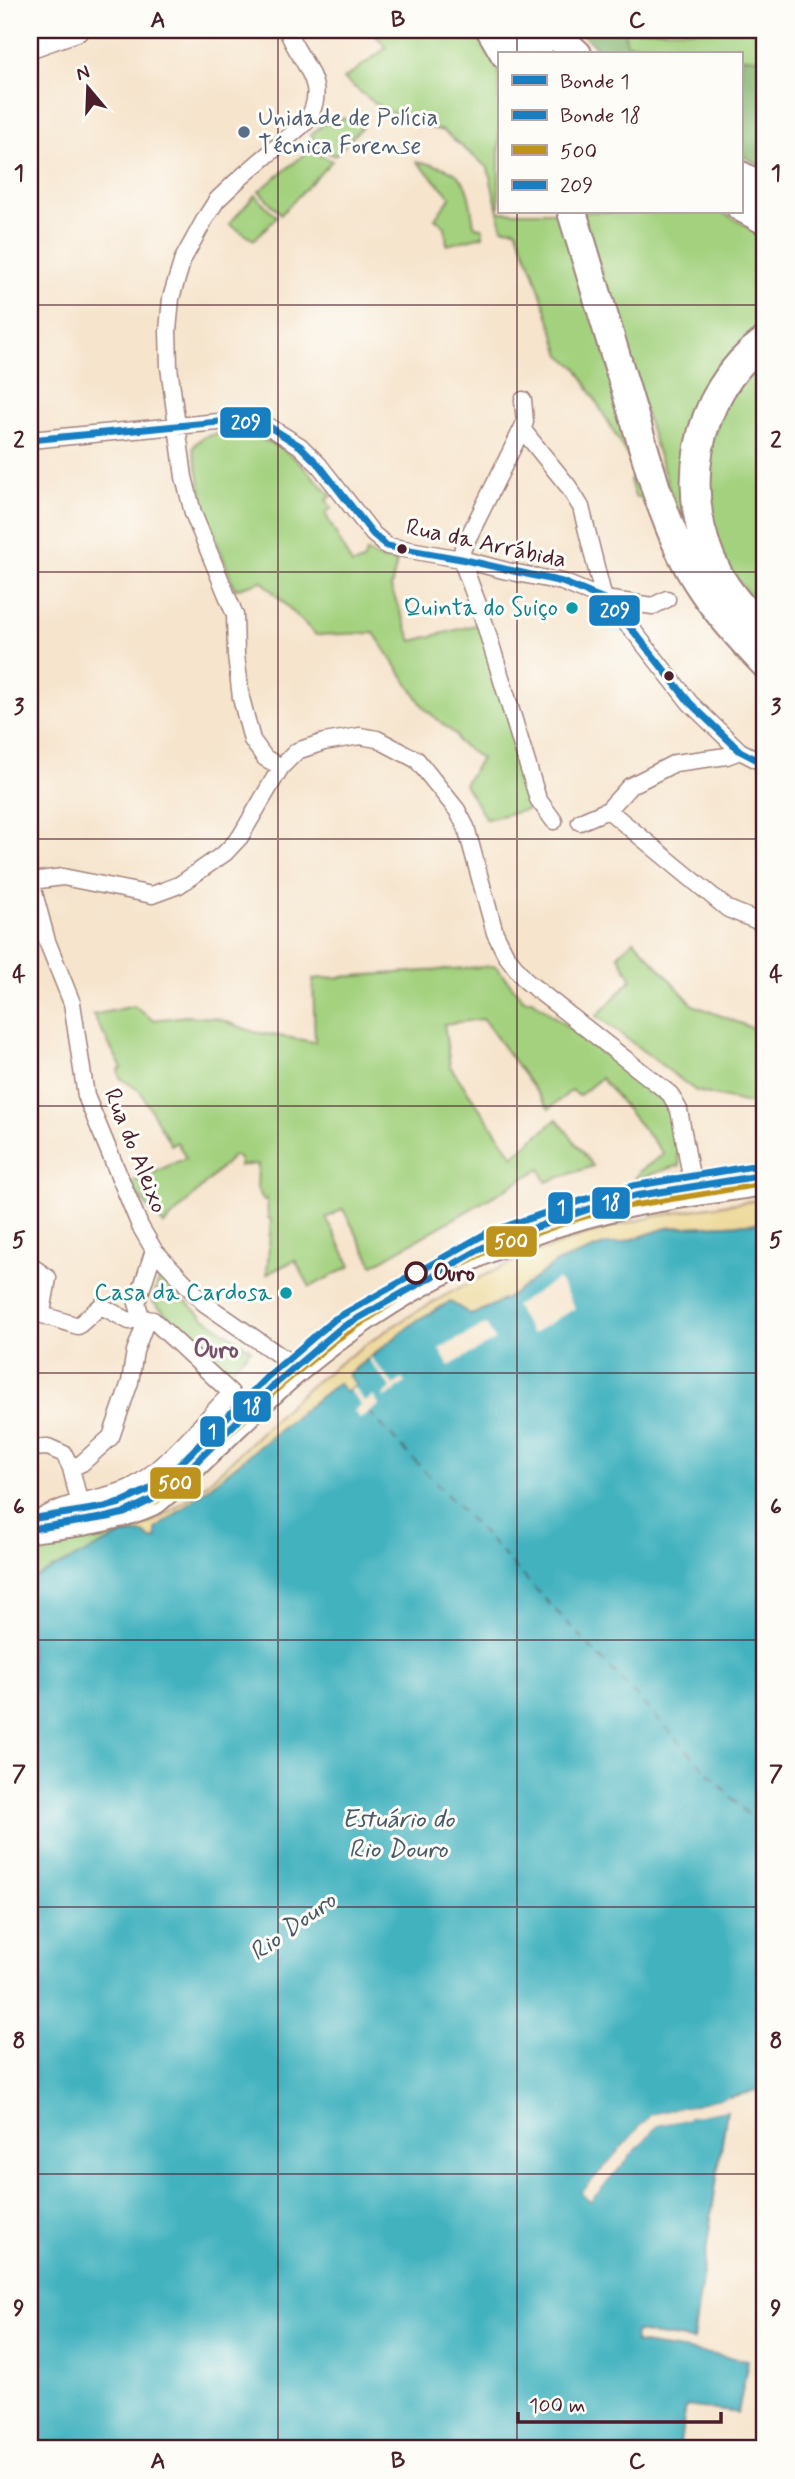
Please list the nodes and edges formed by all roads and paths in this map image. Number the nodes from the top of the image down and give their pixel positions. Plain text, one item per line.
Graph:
1 (78, 30) edge
2 (287, 30) edge
3 (491, 30) edge
4 (514, 30) edge
5 (551, 30) edge
6 (30, 47) edge
7 (504, 52) edge
8 (536, 52) edge
9 (575, 52) edge
10 (742, 177) edge
11 (765, 190) edge
12 (742, 207) edge
13 (573, 214) edge
14 (765, 220) edge
15 (765, 341) edge
16 (523, 400) dead end
17 (177, 426) junction
18 (522, 429) junction
19 (30, 440) edge
20 (461, 559) junction
21 (604, 599) junction
22 (667, 599) dead end
23 (765, 634) edge
24 (765, 664) edge
25 (740, 751) junction
26 (765, 764) edge
27 (281, 767) junction
28 (608, 810) junction
29 (554, 821) dead end
30 (580, 822) dead end
31 (31, 880) edge
32 (765, 924) edge
33 (765, 1183) edge
34 (694, 1193) junction
35 (154, 1250) junction
36 (30, 1265) edge
37 (36, 1312) edge
38 (141, 1318) junction
39 (299, 1368) junction
40 (30, 1448) edge
41 (71, 1468) junction
42 (79, 1501) junction
43 (30, 1525) edge
44 (30, 1530) edge

1 - 6 main road
2 - 17 street
3 - 7 highway
4 - 8 highway
5 - 9 highway
10 - 11 highway
12 - 14 highway
13 - 24 highway
15 - 23 highway
16 - 18 street
17 - 19 street, Rua da Arrábida
17 - 20 street, Rua da Arrábida
17 - 27 street
18 - 20 street
18 - 21 street
20 - 21 street, Rua da Arrábida
20 - 29 street
21 - 22 street
21 - 25 street, Rua da Arrábida
25 - 26 street, Rua da Arrábida
25 - 28 street
27 - 31 street
27 - 34 street
28 - 30 street
28 - 32 street
31 - 35 street, Rua do Aleixo
33 - 34 main road
34 - 39 main road
35 - 38 street, Rua do Aleixo
35 - 39 street
36 - 37 street
37 - 38 street
38 - 41 street, Rua do Aleixo
38 - 42 street
39 - 44 main road
40 - 41 street
41 - 42 street
42 - 43 street

